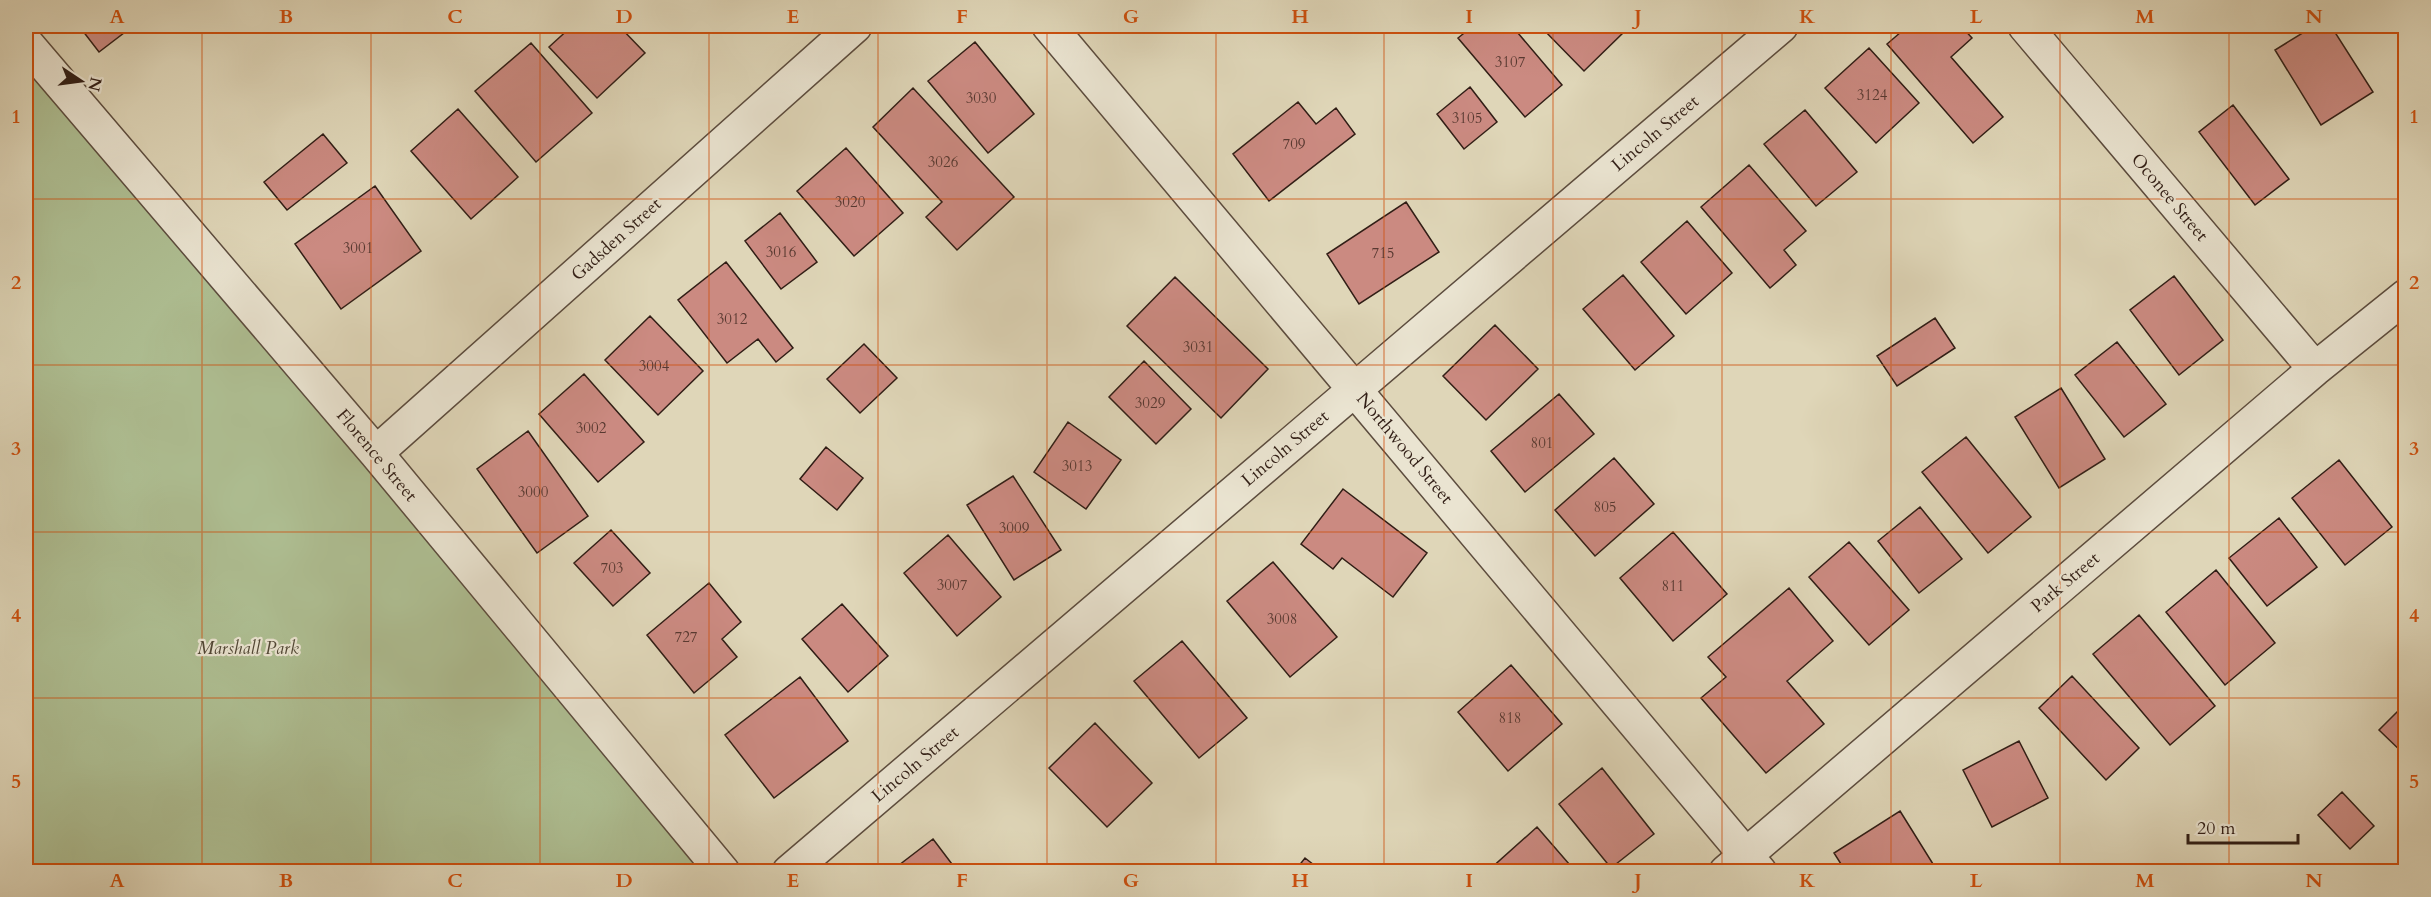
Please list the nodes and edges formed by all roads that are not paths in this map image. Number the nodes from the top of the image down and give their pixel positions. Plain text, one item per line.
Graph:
1 (855, 26) edge
2 (1049, 26) edge
3 (1781, 26) edge
4 (2025, 26) edge
5 (26, 42) edge
6 (2406, 296) edge
7 (2315, 369) junction
8 (1355, 389) junction
9 (376, 453) junction
10 (1744, 866) edge
11 (723, 872) edge
12 (789, 872) edge

1 - 9 street, Gadsden Street
2 - 8 street, Northwood Street
3 - 8 street, Lincoln Street
4 - 7 street, Oconee Street
5 - 9 street, Florence Street
6 - 7 street, Park Street
7 - 10 street, Park Street
8 - 10 street, Northwood Street
8 - 12 street, Lincoln Street
9 - 11 street, Florence Street

